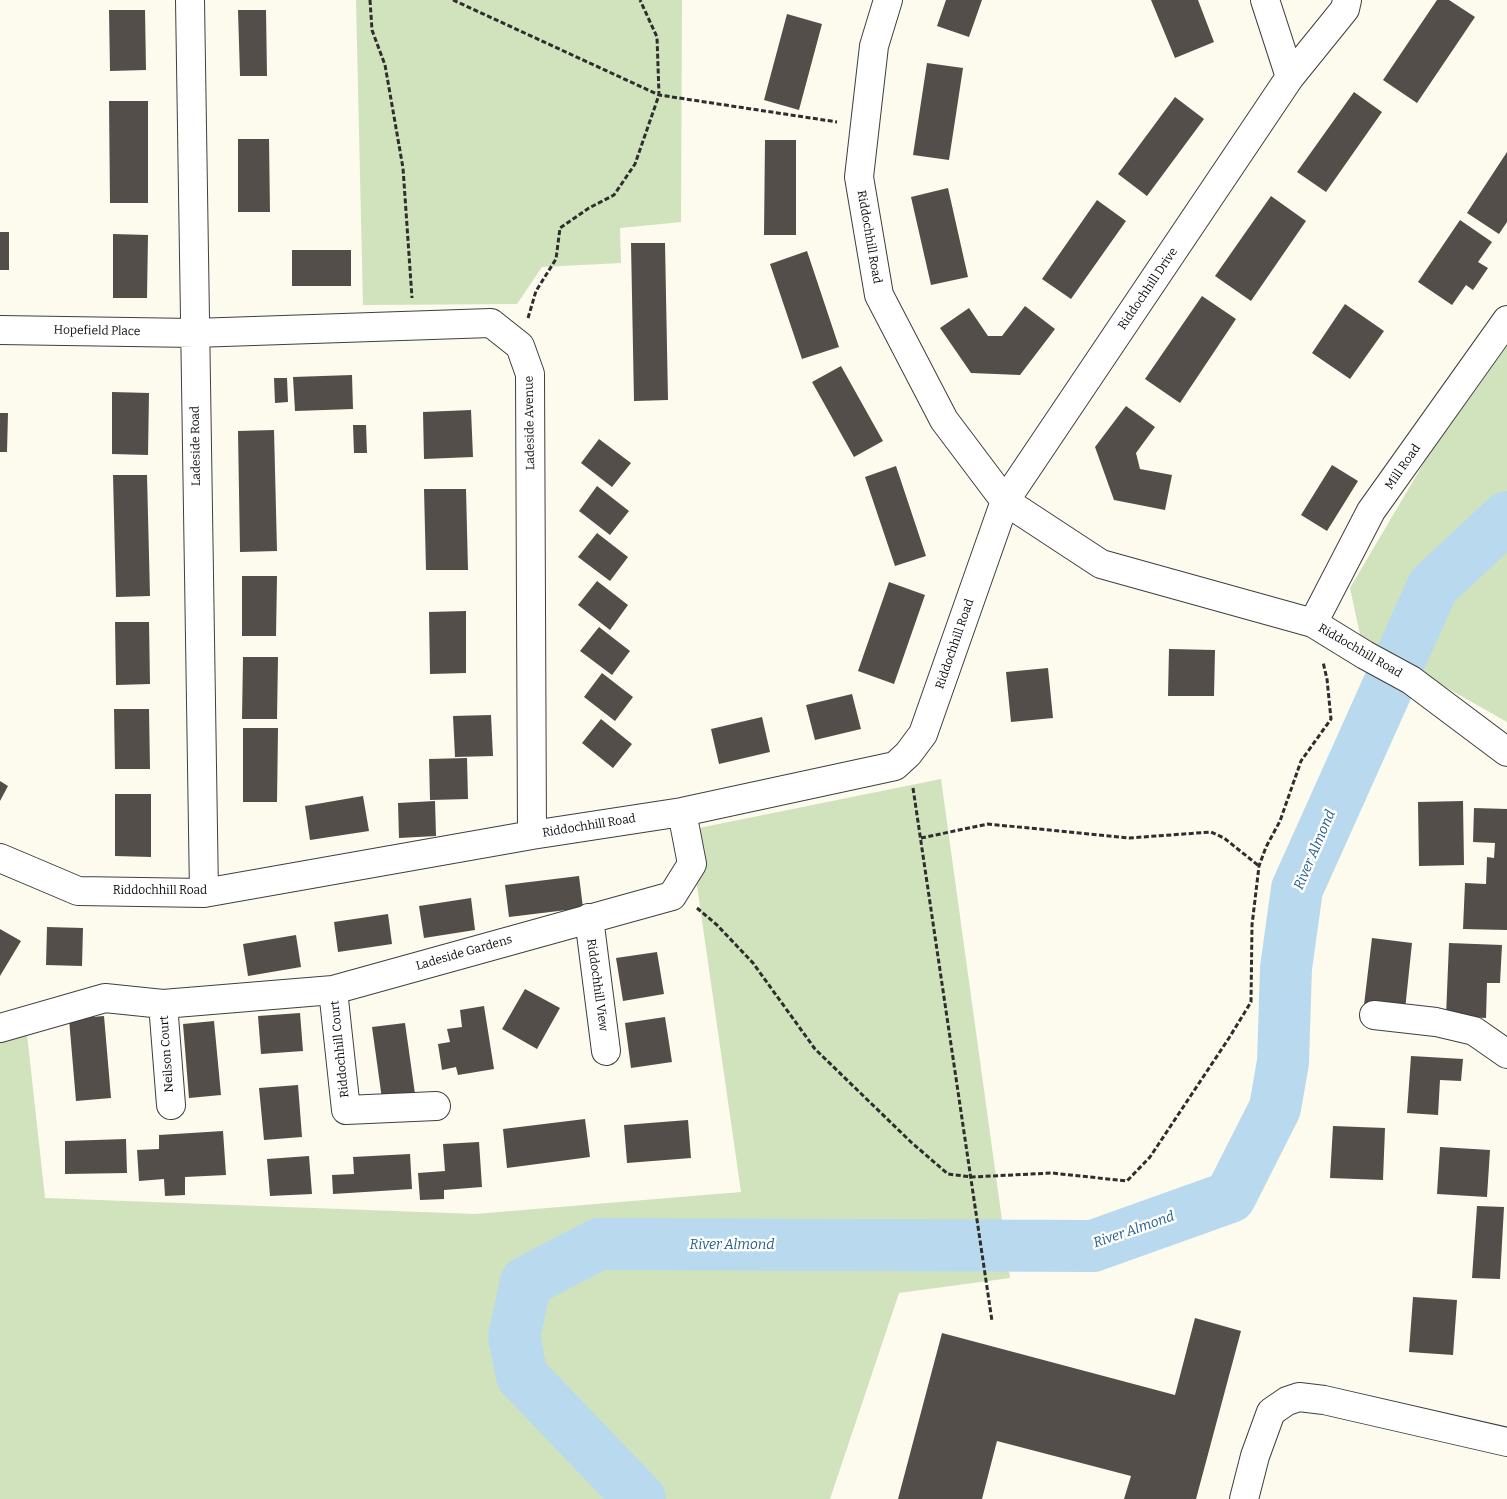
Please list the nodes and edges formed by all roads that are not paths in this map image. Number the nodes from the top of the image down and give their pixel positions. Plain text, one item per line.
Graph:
1 (190, 0) edge
2 (888, 0) edge
3 (1265, 0) edge
4 (1347, 0) edge
5 (1290, 77) junction
6 (1507, 320) edge
7 (0, 330) edge
8 (194, 333) junction
9 (1005, 501) junction
10 (1312, 623) junction
11 (1507, 752) edge
12 (682, 812) junction
13 (532, 835) junction
14 (0, 858) edge
15 (204, 893) junction
16 (588, 918) junction
17 (333, 990) junction
18 (163, 1004) junction
19 (1374, 1015) dead end
20 (0, 1028) edge
21 (606, 1051) dead end
22 (1507, 1054) edge
23 (171, 1105) dead end
24 (436, 1106) dead end
25 (1507, 1442) edge
26 (1244, 1499) edge

1 - 8 street, Ladeside Road
2 - 9 street, Riddochhill Road
3 - 5 street
4 - 5 street, Riddochhill Drive
5 - 9 street, Riddochhill Drive
6 - 10 street, Mill Road
7 - 8 street, Hopefield Place
8 - 13 street, Ladeside Avenue
8 - 15 street, Ladeside Road
9 - 10 street, Riddochhill Road
9 - 12 street, Riddochhill Road
10 - 11 street, Riddochhill Road
12 - 13 street, Riddochhill Road
12 - 16 street, Ladeside Gardens
13 - 15 street, Riddochhill Road
14 - 15 street, Riddochhill Road
16 - 17 street, Ladeside Gardens
16 - 21 street, Riddochhill View
17 - 18 street, Ladeside Gardens
17 - 24 street, Riddochhill Court
18 - 20 street, Ladeside Gardens
18 - 23 street, Neilson Court
19 - 22 street
25 - 26 street

